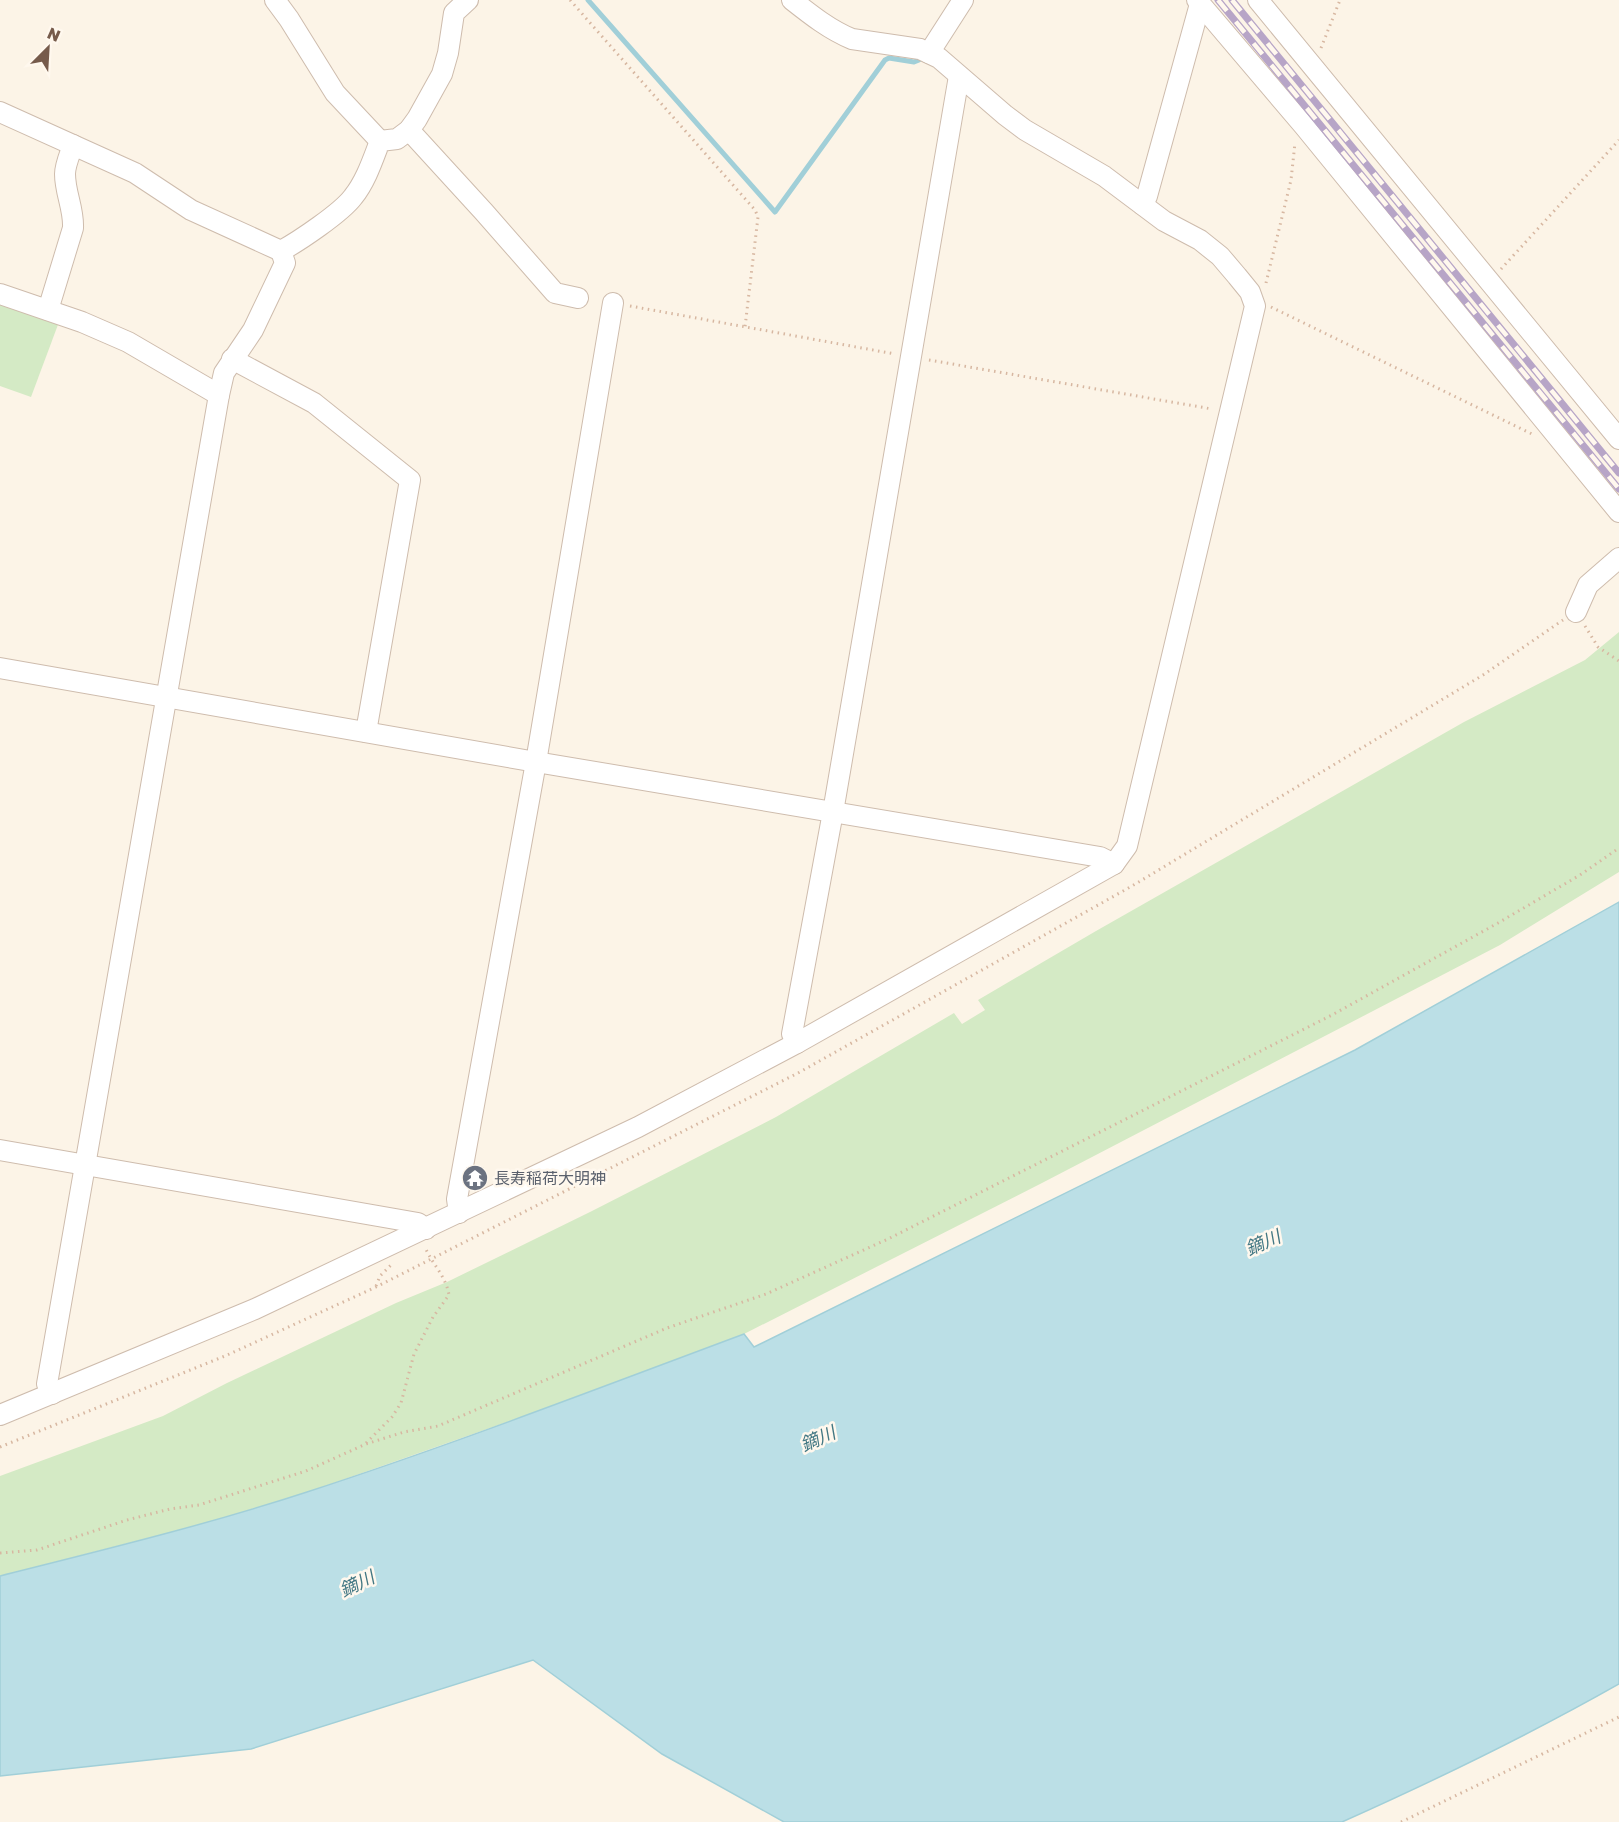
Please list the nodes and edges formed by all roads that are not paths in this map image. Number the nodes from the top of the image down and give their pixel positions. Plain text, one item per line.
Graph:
1 (275, 0) edge
2 (468, 0) edge
3 (792, 0) edge
4 (963, 0) edge
5 (1258, 0) edge
6 (1198, 2) edge
7 (929, 53) junction
8 (959, 76) junction
9 (0, 112) edge
10 (409, 130) junction
11 (380, 141) junction
12 (73, 145) junction
13 (1143, 205) junction
14 (281, 251) junction
15 (0, 294) edge
16 (578, 298) dead end
17 (613, 303) dead end
18 (48, 310) junction
19 (232, 359) junction
20 (219, 395) junction
21 (1619, 439) edge
22 (1615, 507) edge
23 (1619, 558) edge
24 (1576, 612) road end
25 (0, 669) edge
26 (167, 698) junction
27 (366, 732) junction
28 (536, 762) junction
29 (833, 812) junction
30 (1114, 864) junction
31 (797, 1043) junction
32 (0, 1150) edge
33 (86, 1165) junction
34 (459, 1213) junction
35 (426, 1229) junction
36 (52, 1394) junction
37 (0, 1415) edge

1 - 11 street
2 - 10 street
3 - 7 street
4 - 7 street
5 - 21 street
6 - 13 street
6 - 22 street
7 - 8 street
8 - 13 street
8 - 29 street
9 - 12 street
10 - 11 street
10 - 16 street
11 - 14 street
12 - 14 street
12 - 18 street
13 - 30 street
14 - 19 street
15 - 18 street
17 - 28 street
18 - 20 street
19 - 20 street
19 - 27 street
20 - 26 street
23 - 24 street
25 - 26 street
26 - 27 street
26 - 33 street
27 - 28 street
28 - 29 street
28 - 34 street
29 - 30 street
29 - 31 street
30 - 31 street
31 - 34 street
32 - 33 street
33 - 35 street
33 - 36 street
34 - 35 street
35 - 36 street
36 - 37 street

